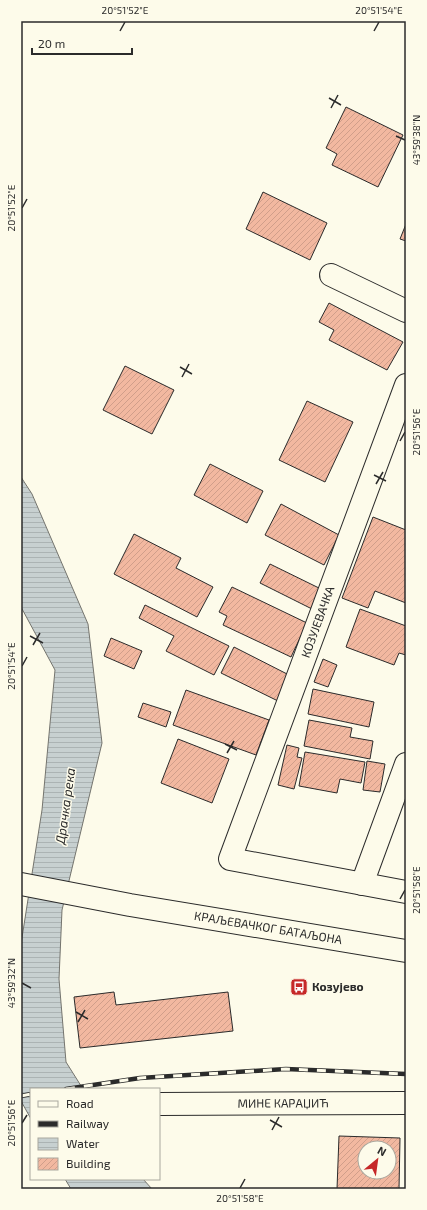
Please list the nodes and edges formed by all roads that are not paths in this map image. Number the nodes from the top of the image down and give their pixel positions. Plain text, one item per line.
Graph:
1 (331, 275) dead end
2 (406, 311) edge
3 (406, 385) edge
4 (406, 764) edge
5 (21, 884) edge
6 (362, 884) junction
7 (406, 892) edge
8 (406, 951) edge
9 (160, 1104) edge
10 (406, 1104) edge

1 - 2 street
3 - 6 street, КОЗУЈЕВАЧКА
4 - 6 street
5 - 8 street, КРАЉЕВАЧКОГ БАТАЉОНА
6 - 7 street
9 - 10 street, МИНЕ КАРАЏИЋ

